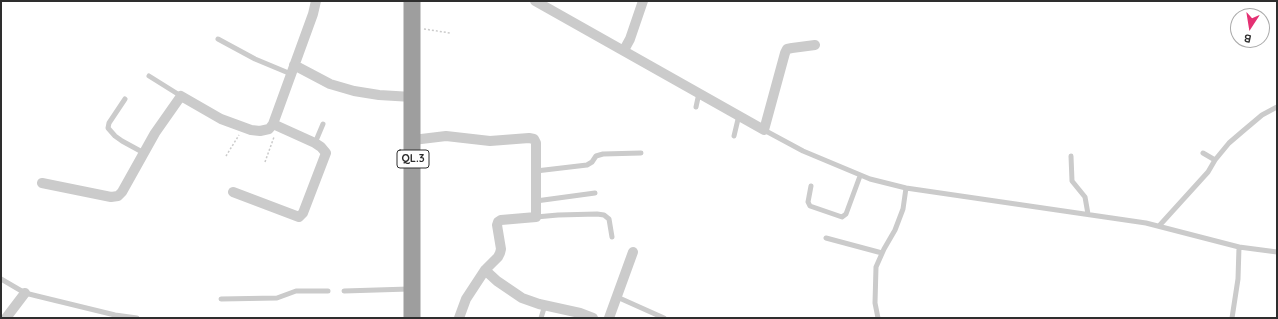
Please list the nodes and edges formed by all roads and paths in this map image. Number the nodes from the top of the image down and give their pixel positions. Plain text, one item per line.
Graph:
1 (316, 1) edge
2 (412, 1) edge
3 (535, 1) edge
4 (642, 1) edge
5 (412, 27) junction
6 (450, 33) dead end
7 (218, 39) dead end
8 (815, 45) dead end
9 (624, 50) junction
10 (293, 70) junction
11 (149, 76) dead end
12 (699, 93) junction
13 (181, 96) junction
14 (412, 96) junction
15 (125, 99) dead end
16 (696, 107) dead end
17 (1277, 107) edge
18 (739, 115) junction
19 (323, 124) dead end
20 (276, 125) junction
21 (243, 127) junction
22 (764, 130) junction
23 (734, 136) dead end
24 (413, 140) junction
25 (315, 144) junction
26 (144, 153) junction
27 (641, 153) dead end
28 (1203, 153) dead end
29 (226, 156) dead end
30 (1070, 156) dead end
31 (1215, 160) junction
32 (265, 162) dead end
33 (536, 171) junction
34 (860, 176) junction
35 (42, 183) dead end
36 (811, 186) dead end
37 (906, 188) junction
38 (233, 192) dead end
39 (595, 193) dead end
40 (536, 201) junction
41 (1088, 214) junction
42 (536, 218) junction
43 (1159, 226) junction
44 (612, 237) dead end
45 (826, 238) dead end
46 (1239, 247) junction
47 (633, 252) dead end
48 (1277, 252) edge
49 (882, 253) junction
50 (485, 270) junction
51 (1, 279) edge
52 (412, 289) junction
53 (328, 291) dead end
54 (344, 291) dead end
55 (25, 293) junction
56 (617, 297) junction
57 (221, 299) dead end
58 (545, 305) junction
59 (6, 318) edge
60 (137, 318) edge
61 (412, 318) edge
62 (459, 318) edge
63 (541, 318) edge
64 (593, 318) edge
65 (609, 318) edge
66 (664, 318) edge
67 (878, 318) edge
68 (1232, 318) edge

1 - 10 street
2 - 5 highway, QL.3
3 - 9 street
4 - 9 street
5 - 6 path
5 - 14 highway, QL.3
7 - 10 lane
8 - 22 street
9 - 12 street
10 - 14 street
10 - 20 street
11 - 13 lane
12 - 16 lane
12 - 18 street
13 - 21 street
13 - 26 street
14 - 24 highway, QL.3
15 - 26 lane
17 - 31 lane
18 - 22 street
18 - 23 lane
19 - 25 lane
20 - 21 street
20 - 25 street
20 - 32 path
21 - 29 path
22 - 34 lane
24 - 33 street
24 - 52 highway, QL.3
25 - 38 street
26 - 35 street
27 - 33 lane
28 - 31 lane
30 - 41 lane
31 - 43 lane
33 - 40 street
34 - 36 lane
34 - 37 lane
37 - 41 lane
37 - 49 lane
39 - 40 lane
40 - 42 street
41 - 43 lane
42 - 44 lane
42 - 50 street
43 - 46 lane
45 - 49 lane
46 - 48 lane
46 - 68 lane
47 - 56 street
49 - 67 lane
50 - 58 street
50 - 62 street
51 - 55 lane
52 - 54 lane
52 - 61 highway, QL.3
53 - 57 lane
55 - 59 street
55 - 60 lane
56 - 65 street
56 - 66 lane
58 - 63 lane
58 - 64 street

